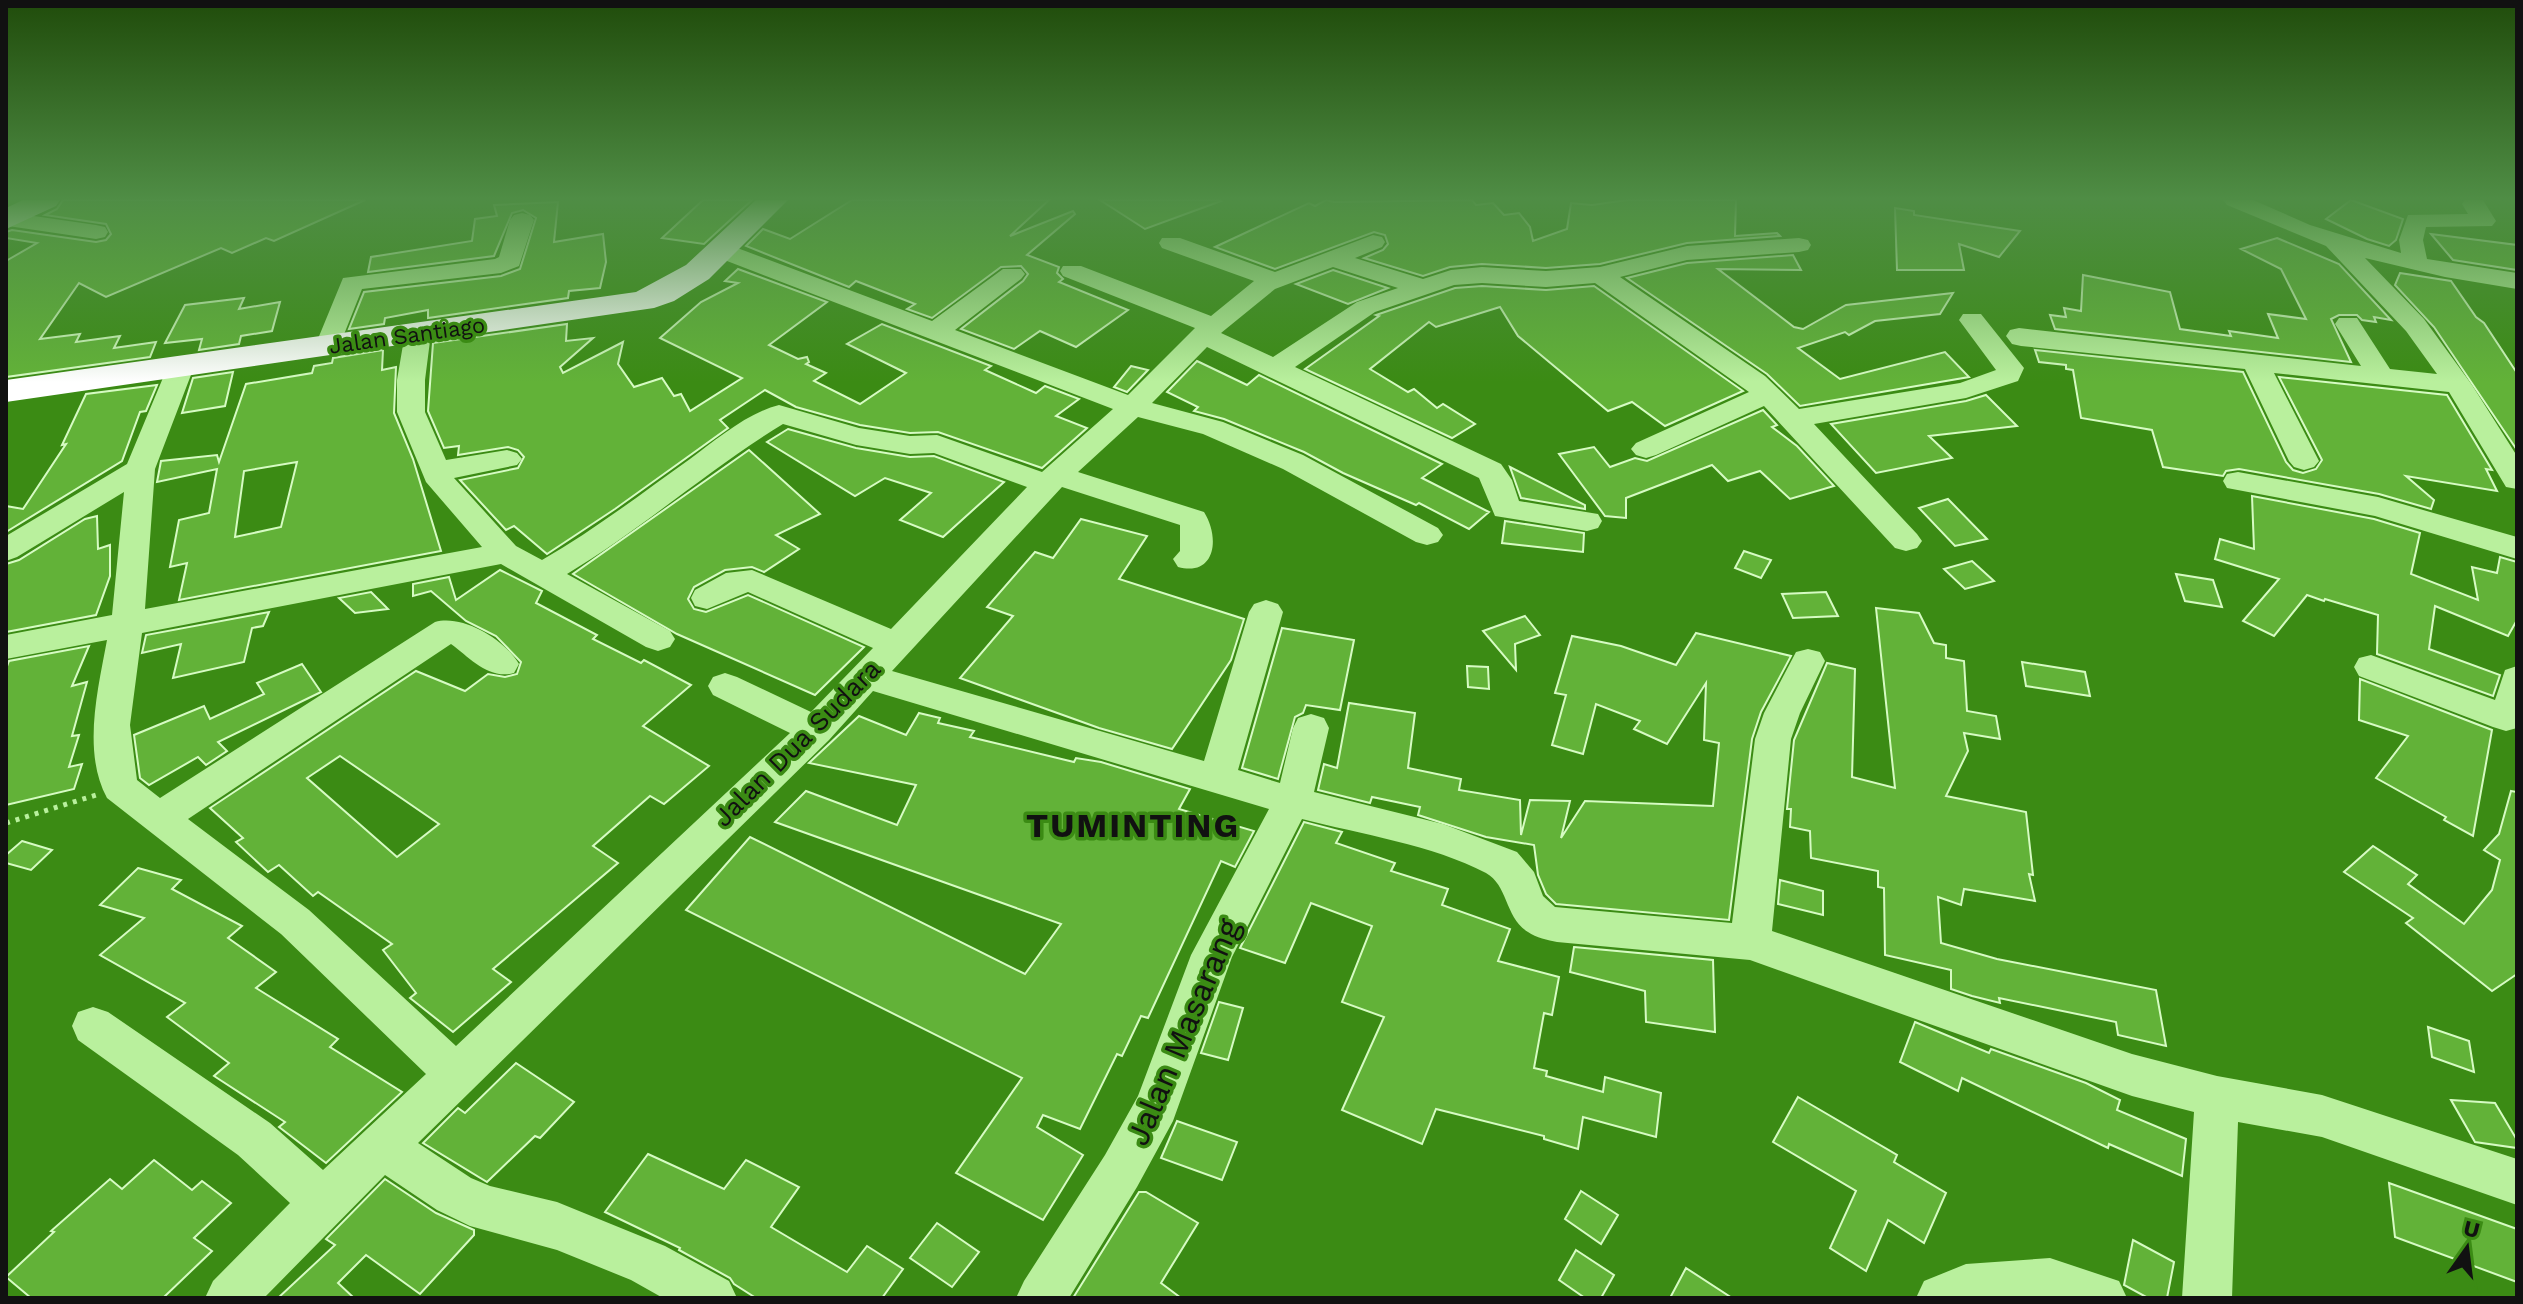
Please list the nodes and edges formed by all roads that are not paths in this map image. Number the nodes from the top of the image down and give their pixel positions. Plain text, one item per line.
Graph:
1 (510, 261) edge
2 (711, 261) edge
3 (749, 261) edge
4 (1101, 261) edge
5 (1221, 261) edge
6 (1329, 261) edge
7 (1340, 261) edge
8 (1656, 261) edge
9 (2354, 261) edge
10 (2415, 261) edge
11 (1072, 271) dead end
12 (1012, 274) dead end
13 (1600, 275) junction
14 (1277, 281) junction
15 (2517, 281) edge
16 (1422, 287) junction
17 (1128, 292) junction
18 (1972, 320) dead end
19 (2348, 324) dead end
20 (1208, 330) junction
21 (935, 332) junction
22 (418, 333) junction
23 (2021, 338) dead end
24 (328, 346) junction
25 (2255, 362) junction
26 (180, 367) junction
27 (1275, 368) junction
28 (2381, 376) junction
29 (2458, 385) junction
30 (6, 391) edge
31 (1767, 394) junction
32 (1131, 406) junction
33 (1793, 419) junction
34 (1646, 449) dead end
35 (507, 459) dead end
36 (2304, 461) dead end
37 (140, 469) junction
38 (436, 471) junction
39 (1052, 479) junction
40 (2517, 480) edge
41 (2238, 481) dead end
42 (1587, 521) dead end
43 (1427, 535) dead end
44 (1906, 541) dead end
45 (2517, 548) edge
46 (6, 550) edge
47 (505, 553) junction
48 (1189, 559) dead end
49 (542, 574) junction
50 (707, 598) dead end
51 (1266, 612) dead end
52 (127, 623) junction
53 (658, 639) dead end
54 (895, 644) junction
55 (6, 647) edge
56 (1808, 661) dead end
57 (502, 664) dead end
58 (2371, 667) dead end
59 (865, 676) junction
60 (2517, 679) edge
61 (725, 686) dead end
62 (1311, 728) dead end
63 (816, 730) junction
64 (1217, 778) junction
65 (1292, 801) junction
66 (159, 818) junction
67 (1750, 942) junction
68 (93, 1026) dead end
69 (458, 1076) junction
70 (2217, 1097) junction
71 (383, 1146) junction
72 (2517, 1182) edge
73 (324, 1202) junction
74 (230, 1298) edge
75 (712, 1298) edge
76 (1041, 1298) edge
77 (1941, 1298) edge
78 (2102, 1298) edge
79 (2207, 1298) edge

1 - 24 street
2 - 22 highway, Jalan Santiago
3 - 21 street
4 - 17 street
5 - 14 street
6 - 14 street, Jalan Dua Sudara
7 - 16 street
8 - 13 street
9 - 29 street
10 - 15 street
11 - 17 street
12 - 21 street
13 - 16 street
13 - 31 street
14 - 20 street, Jalan Dua Sudara
16 - 27 street
17 - 20 street
18 - 33 street
19 - 28 street
20 - 27 street
20 - 32 street, Jalan Dua Sudara
21 - 32 street
22 - 24 highway, Jalan Santiago
22 - 38 street
23 - 25 street
24 - 26 highway, Jalan Santiago
25 - 28 street
25 - 36 street
26 - 30 highway, Jalan Santiago
26 - 37 street
27 - 42 street
28 - 29 street
29 - 40 street
31 - 33 street
31 - 34 street
32 - 39 street, Jalan Dua Sudara
32 - 43 street
33 - 44 street
35 - 38 street
37 - 46 street
37 - 52 street
38 - 47 street
39 - 48 street
39 - 49 street
39 - 54 street, Jalan Dua Sudara
41 - 45 street
47 - 49 street
47 - 52 street
49 - 53 street
50 - 54 street
51 - 64 street
52 - 55 street
52 - 66 street
54 - 59 street, Jalan Dua Sudara
56 - 67 street
57 - 66 street
58 - 60 street
59 - 63 street, Jalan Dua Sudara
59 - 64 street
61 - 63 street
62 - 65 street, Jalan Masarang
63 - 69 street, Jalan Dua Sudara
64 - 65 street
65 - 67 street
65 - 76 street, Jalan Masarang
66 - 69 street
67 - 70 street
68 - 73 street
69 - 71 street, Jalan Dua Sudara
70 - 72 street
70 - 79 street
71 - 73 street, Jalan Dua Sudara
71 - 75 street
73 - 74 street, Jalan Dua Sudara
77 - 78 street

